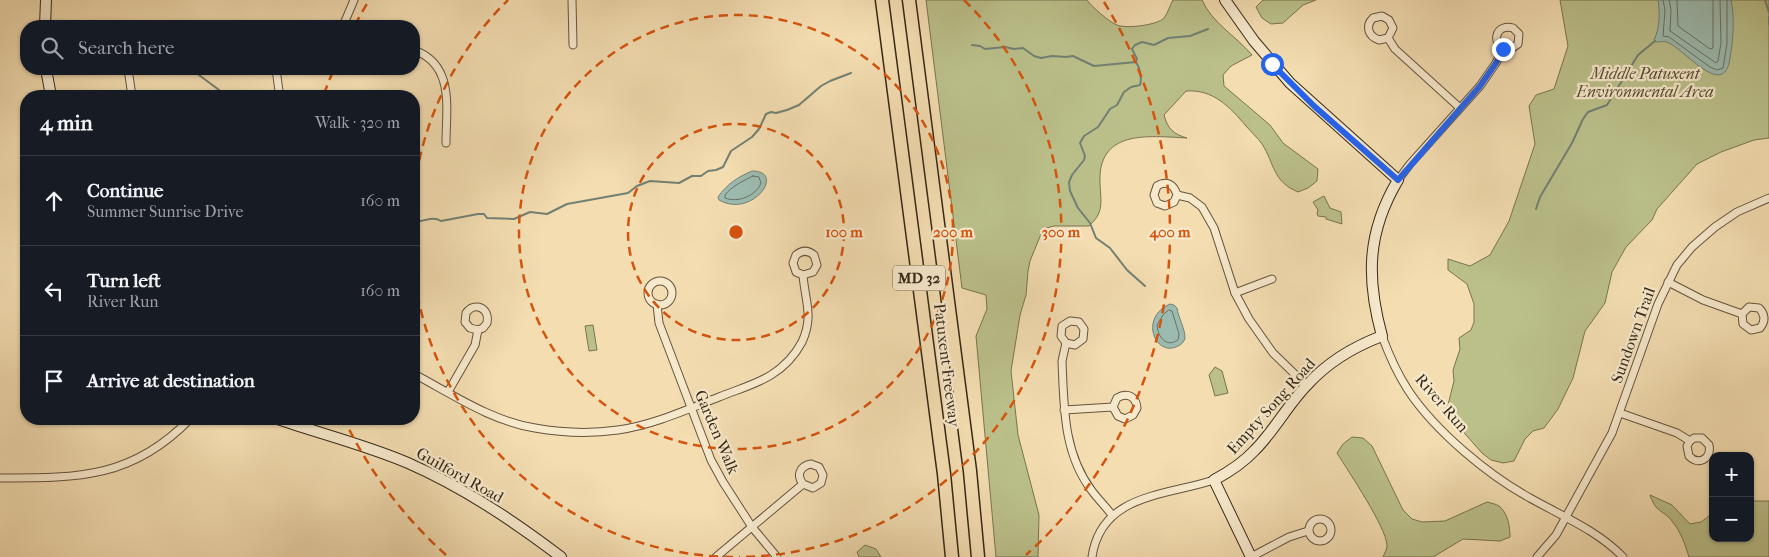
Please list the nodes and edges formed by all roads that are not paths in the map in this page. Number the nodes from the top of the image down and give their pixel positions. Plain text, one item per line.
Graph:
1 (46, 0) edge
2 (354, 0) edge
3 (572, 0) edge
4 (882, 0) edge
5 (909, 0) edge
6 (1226, 0) edge
7 (45, 20) edge
8 (346, 20) edge
9 (1388, 38) dead end
10 (573, 45) dead end
11 (1503, 49) dead end
12 (420, 53) edge
13 (47, 75) edge
14 (129, 75) edge
15 (277, 75) edge
16 (50, 90) edge
17 (131, 90) edge
18 (278, 90) edge
19 (1460, 108) junction
20 (446, 143) dead end
21 (1398, 180) junction
22 (1177, 194) dead end
23 (1769, 198) edge
24 (803, 275) dead end
25 (1272, 279) dead end
26 (1668, 282) junction
27 (1236, 293) junction
28 (657, 304) dead end
29 (1742, 314) dead end
30 (478, 330) dead end
31 (1382, 336) junction
32 (1066, 343) dead end
33 (420, 377) edge
34 (1306, 385) junction
35 (448, 392) junction
36 (1113, 407) dead end
37 (691, 408) junction
38 (1064, 410) junction
39 (1620, 413) junction
40 (184, 425) edge
41 (296, 425) edge
42 (1690, 441) dead end
43 (0, 478) edge
44 (1214, 480) junction
45 (803, 484) dead end
46 (1112, 515) junction
47 (1565, 518) junction
48 (752, 527) junction
49 (1308, 531) dead end
50 (561, 557) edge
51 (716, 557) edge
52 (777, 557) edge
53 (952, 557) edge
54 (978, 557) edge
55 (1092, 557) edge
56 (1251, 557) edge
57 (1537, 557) edge
58 (1624, 557) edge

1 - 7 street
2 - 8 street
3 - 10 street
4 - 53 highway, Patuxent Freeway / MD 32
5 - 54 highway, Patuxent Freeway / MD 32
6 - 21 street
9 - 19 street
11 - 19 street, River Run
12 - 20 street
13 - 16 street
14 - 17 street
15 - 18 street
19 - 21 street, River Run
21 - 31 street, River Run
22 - 27 street
23 - 26 street, Sundown Trail
24 - 37 street
25 - 27 street
26 - 29 street
26 - 39 street, Sundown Trail
27 - 34 street
28 - 37 street, Garden Walk
30 - 35 street
31 - 34 street, Empty Song Road
31 - 47 street, River Run
32 - 38 street
33 - 35 street
34 - 44 street, Empty Song Road
35 - 37 street
36 - 38 street
37 - 48 street, Garden Walk
38 - 46 street
39 - 42 street
39 - 47 street, Sundown Trail
40 - 43 street
41 - 50 street, Guilford Road
44 - 46 street, Empty Song Road
44 - 56 street
45 - 48 street
46 - 55 street, Empty Song Road
47 - 57 street, Sundown Trail
47 - 58 street, River Run
48 - 51 street
48 - 52 street, Garden Walk
49 - 56 street

